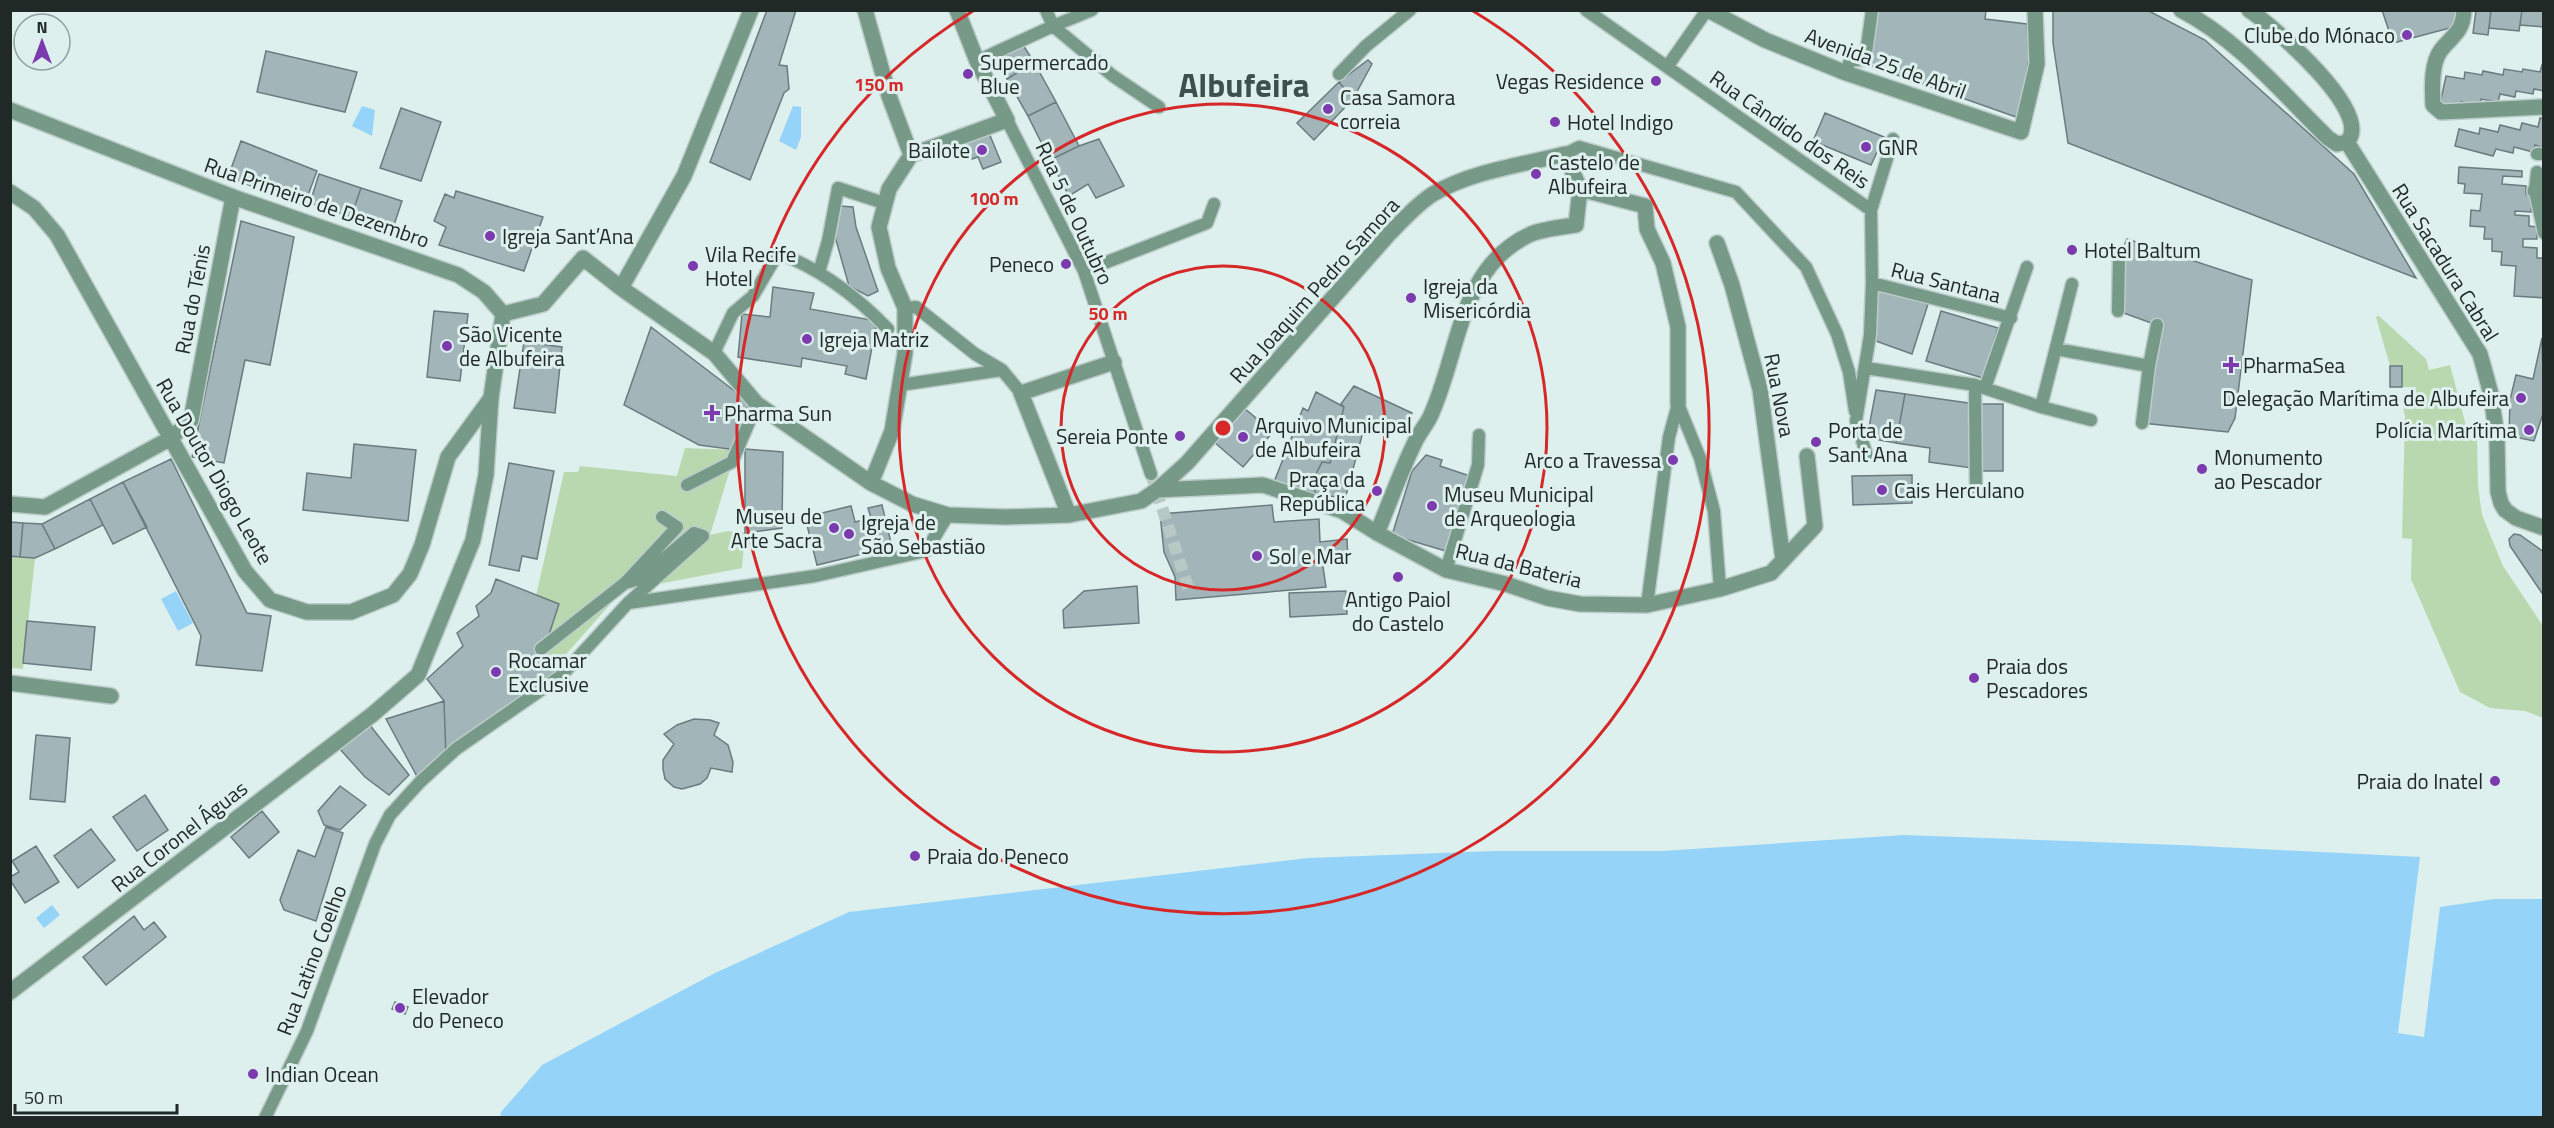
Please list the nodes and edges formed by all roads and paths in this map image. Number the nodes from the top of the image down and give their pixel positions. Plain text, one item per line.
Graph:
1 (751, 10) edge
2 (865, 10) edge
3 (957, 10) edge
4 (1046, 10) edge
5 (1092, 10) edge
6 (1410, 10) edge
7 (1586, 10) edge
8 (1708, 10) edge
9 (1872, 10) edge
10 (2035, 10) edge
11 (2181, 10) edge
12 (2249, 10) edge
13 (2464, 10) edge
14 (1053, 26) junction
15 (977, 61) junction
16 (1667, 67) junction
17 (1846, 73) junction
18 (1339, 74) dead end
19 (1159, 107) dead end
20 (2544, 107) edge
21 (10, 110) edge
22 (1007, 120) junction
23 (1893, 139) dead end
24 (2348, 142) junction
25 (1565, 154) junction
26 (911, 155) junction
27 (2537, 172) dead end
28 (1580, 189) junction
29 (2540, 191) edge
30 (10, 192) edge
31 (233, 197) junction
32 (884, 203) junction
33 (1214, 204) dead end
34 (1871, 210) junction
35 (2544, 233) edge
36 (1717, 243) dead end
37 (2119, 257) dead end
38 (2027, 267) dead end
39 (1083, 271) junction
40 (819, 272) junction
41 (1872, 283) junction
42 (2072, 284) dead end
43 (621, 288) junction
44 (905, 308) junction
45 (2118, 310) dead end
46 (503, 315) junction
47 (2011, 318) junction
48 (2157, 325) dead end
49 (888, 328) dead end
50 (2056, 349) junction
51 (714, 353) junction
52 (1114, 362) junction
53 (2149, 366) junction
54 (1866, 368) junction
55 (1002, 370) junction
56 (900, 385) junction
57 (1980, 386) junction
58 (1021, 393) junction
59 (491, 398) junction
60 (758, 404) junction
61 (1678, 404) junction
62 (2041, 407) junction
63 (2091, 420) dead end
64 (1856, 421) junction
65 (2142, 423) dead end
66 (1479, 435) dead end
67 (171, 438) junction
68 (1807, 456) dead end
69 (1867, 456) dead end
70 (1151, 474) tunnel mouth
71 (871, 483) junction
72 (687, 485) dead end
73 (1157, 490) junction
74 (1976, 492) dead end
75 (10, 504) edge
76 (948, 514) junction
77 (1069, 515) junction
78 (662, 517) dead end
79 (2544, 528) edge
80 (1377, 533) junction
81 (1783, 560) junction
82 (1446, 570) junction
83 (625, 583) junction
84 (1720, 589) junction
85 (628, 603) junction
86 (1647, 604) junction
87 (541, 649) dead end
88 (10, 683) edge
89 (111, 696) dead end
90 (10, 992) edge
91 (265, 1118) edge

1 - 43 street
2 - 26 street
3 - 15 street, Rua 5 de Outubro
4 - 14 street
5 - 14 street
6 - 18 street
7 - 16 street, Rua Cândido dos Reis
8 - 16 street
8 - 17 street, Avenida 25 de Abril
9 - 17 street
10 - 17 street, Avenida 25 de Abril
11 - 24 street
12 - 24 street
13 - 20 street
14 - 15 street
14 - 19 street
15 - 22 street, Rua 5 de Outubro
16 - 34 street, Rua Cândido dos Reis
21 - 31 street, Rua Primeiro de Dezembro
22 - 26 street
22 - 39 street, Rua 5 de Outubro
23 - 34 street
24 - 79 street, Rua Sacadura Cabral
25 - 28 street
25 - 64 street
25 - 73 street, Rua Joaquim Pedro Samora
26 - 32 street
27 - 29 street
28 - 61 street
28 - 80 street
29 - 35 street
30 - 67 street, Rua Doutor Diogo Leote
31 - 46 street, Rua Primeiro de Dezembro
31 - 67 street, Rua do Ténis
32 - 40 street
32 - 44 street
33 - 39 street
34 - 41 street, Rua Cândido dos Reis
36 - 81 street, Rua Nova
37 - 45 street
38 - 47 street
39 - 52 street, Rua 5 de Outubro
40 - 49 street
40 - 51 street
41 - 47 street, Rua Santana
41 - 54 street, Rua Cândido dos Reis
42 - 50 street
43 - 46 street
43 - 51 street
44 - 55 street
44 - 56 street
46 - 59 street, Rua Coronel Águas
47 - 57 street
48 - 53 street
50 - 53 street
50 - 62 street
51 - 60 street
52 - 58 street
52 - 70 street, Rua 5 de Outubro
53 - 65 street
54 - 57 street
54 - 64 street, Rua Cândido dos Reis
55 - 56 street
55 - 58 street
56 - 71 street
57 - 62 street
57 - 74 street
58 - 77 street
59 - 67 street, Rua Doutor Diogo Leote
59 - 90 street, Rua Coronel Águas
60 - 71 street
60 - 72 street
61 - 84 street
61 - 86 street
62 - 63 street
64 - 69 street
66 - 82 street
67 - 75 street, Rua do Ténis
68 - 81 street, Rua da Bateria
71 - 76 street
73 - 77 street
73 - 80 street, Rua da Bateria
76 - 77 street
76 - 85 street
78 - 83 street
80 - 82 street, Rua da Bateria
81 - 84 street, Rua da Bateria
82 - 86 street, Rua da Bateria
83 - 85 street, Rua Latino Coelho
83 - 87 street
84 - 86 street, Rua da Bateria
85 - 91 street, Rua Latino Coelho
88 - 89 street

